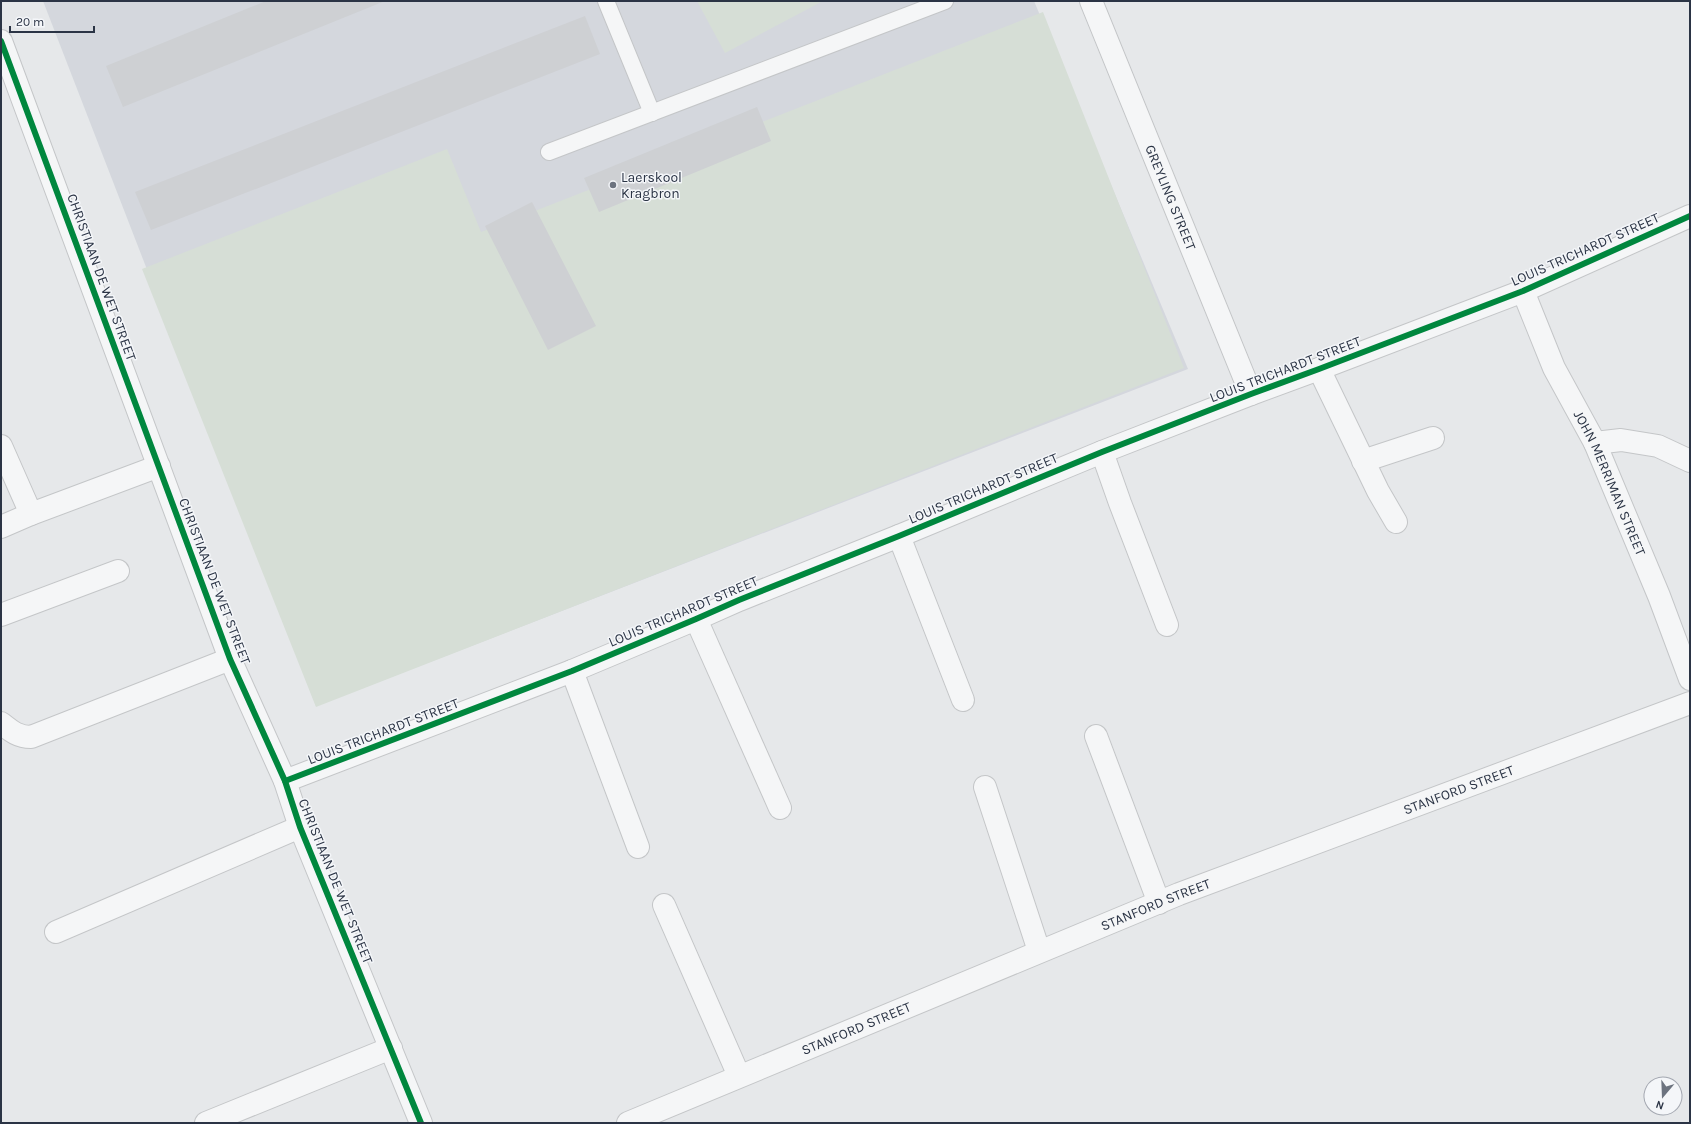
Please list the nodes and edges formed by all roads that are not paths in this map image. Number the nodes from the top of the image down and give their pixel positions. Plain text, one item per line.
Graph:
1 (606, 1) edge
2 (945, 1) edge
3 (1091, 1) edge
4 (1, 41) edge
5 (652, 113) junction
6 (549, 152) dead end
7 (1690, 216) edge
8 (1523, 291) junction
9 (1319, 369) junction
10 (1251, 394) junction
11 (1433, 438) dead end
12 (1595, 443) junction
13 (1, 446) edge
14 (1102, 452) junction
15 (1363, 461) junction
16 (1690, 461) edge
17 (159, 466) junction
18 (31, 514) junction
19 (1396, 522) dead end
20 (1, 527) edge
21 (899, 536) junction
22 (118, 571) dead end
23 (1, 616) edge
24 (696, 619) junction
25 (1167, 625) dead end
26 (230, 659) junction
27 (572, 671) junction
28 (1690, 679) edge
29 (963, 700) dead end
30 (1690, 703) edge
31 (1, 723) edge
32 (1096, 736) dead end
33 (285, 781) junction
34 (984, 787) dead end
35 (780, 808) dead end
36 (300, 827) junction
37 (638, 847) dead end
38 (1159, 903) junction
39 (664, 905) dead end
40 (56, 932) dead end
41 (1039, 951) junction
42 (390, 1048) junction
43 (739, 1076) junction
44 (206, 1123) edge
45 (421, 1123) edge
46 (628, 1123) edge

1 - 5 lane
2 - 5 lane
3 - 10 street, GREYLING STREET
4 - 17 street, CHRISTIAAN DE WET STREET
5 - 6 lane
7 - 8 street, LOUIS TRICHARDT STREET
8 - 9 street, LOUIS TRICHARDT STREET
8 - 12 street, JOHN MERRIMAN STREET
9 - 10 street, LOUIS TRICHARDT STREET
9 - 15 street
10 - 14 street, LOUIS TRICHARDT STREET
11 - 15 street
12 - 16 street
12 - 28 street, JOHN MERRIMAN STREET
13 - 18 street
14 - 21 street, LOUIS TRICHARDT STREET
14 - 25 street
15 - 19 street
17 - 18 street
17 - 26 street, CHRISTIAAN DE WET STREET
18 - 20 street
21 - 24 street, LOUIS TRICHARDT STREET
21 - 29 street
22 - 23 street
24 - 27 street, LOUIS TRICHARDT STREET
24 - 35 street
26 - 31 street
26 - 33 street, CHRISTIAAN DE WET STREET
27 - 33 street, LOUIS TRICHARDT STREET
27 - 37 street
30 - 38 street, STANFORD STREET
32 - 38 street
33 - 36 street, CHRISTIAAN DE WET STREET
34 - 41 street
36 - 40 street
36 - 42 street, CHRISTIAAN DE WET STREET
38 - 41 street, STANFORD STREET
39 - 43 street
41 - 43 street, STANFORD STREET
42 - 44 street
42 - 45 street, CHRISTIAAN DE WET STREET
43 - 46 street, STANFORD STREET

